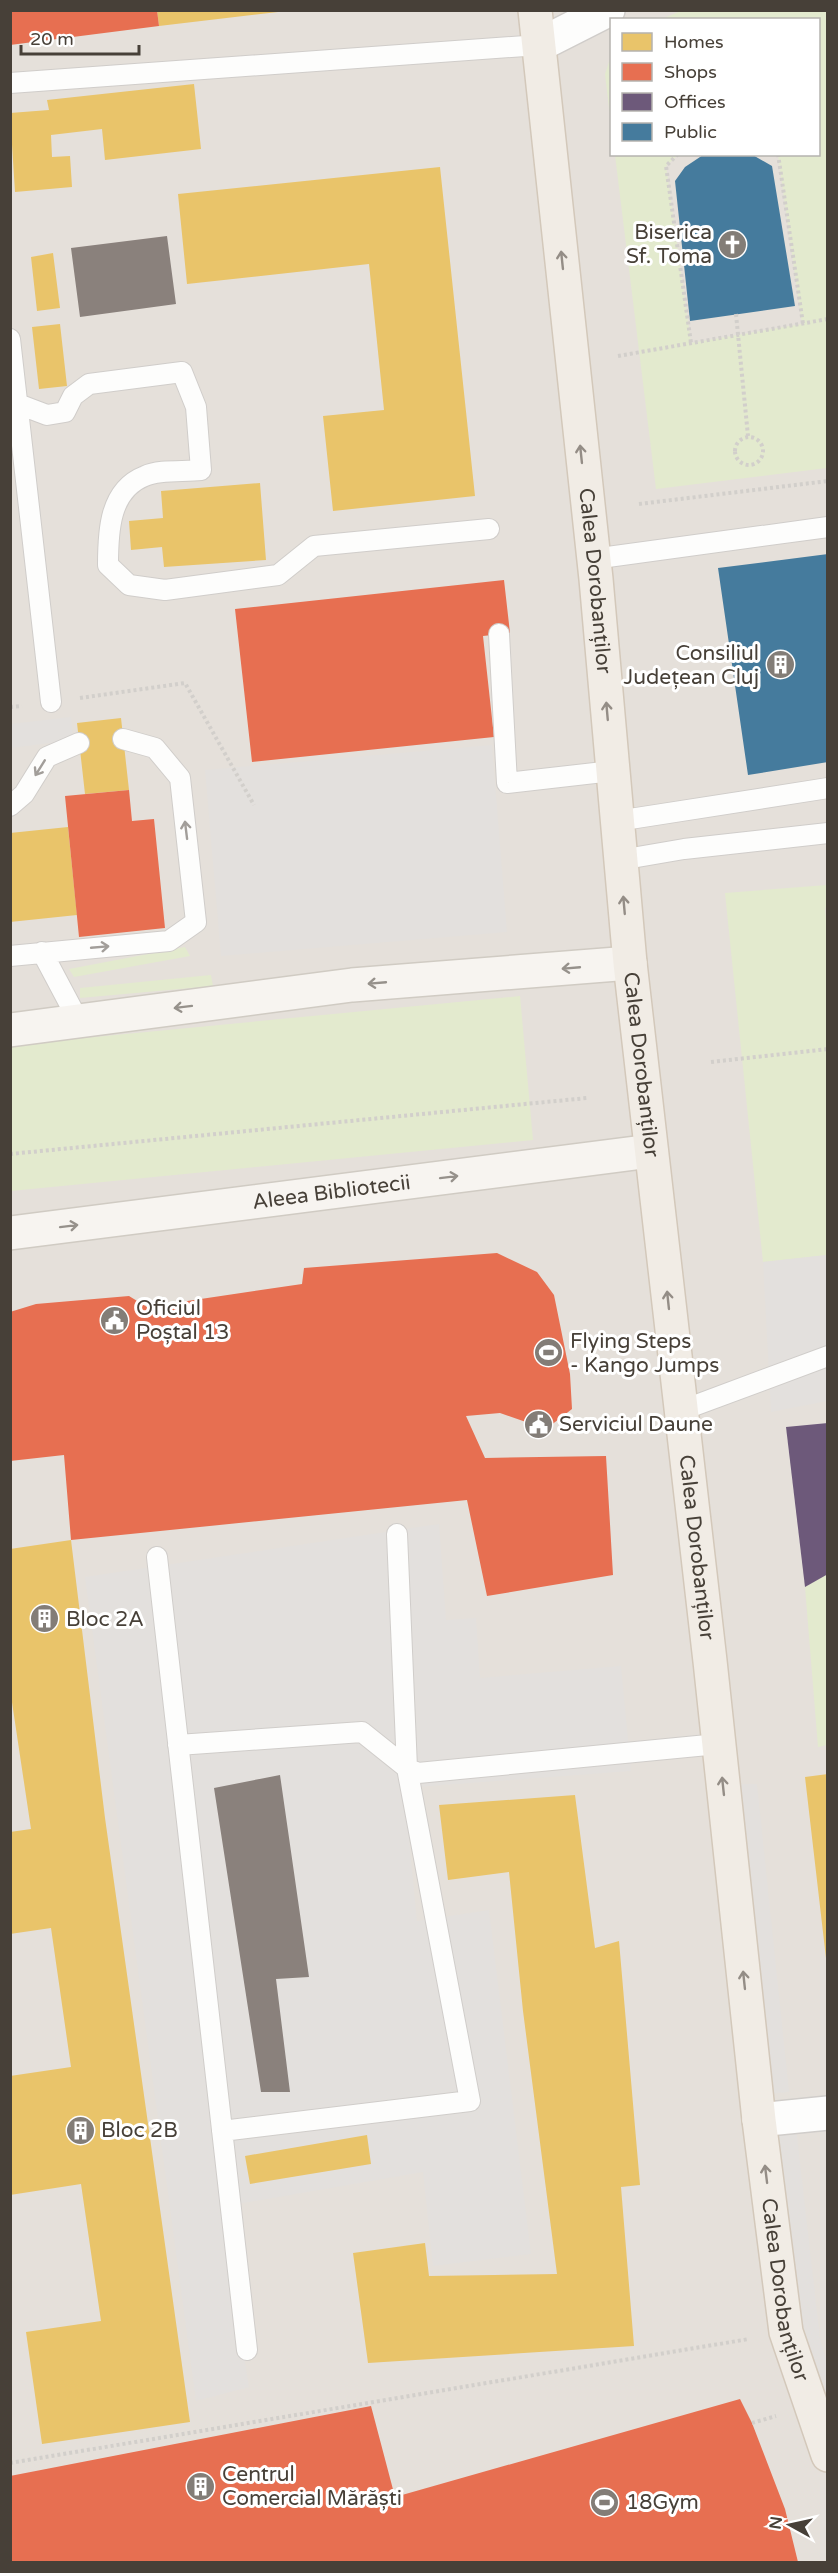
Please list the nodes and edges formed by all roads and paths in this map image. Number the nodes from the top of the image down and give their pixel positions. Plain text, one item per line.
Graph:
1 (535, 10) edge
2 (608, 10) edge
3 (539, 45) junction
4 (10, 83) edge
5 (676, 156) edge
6 (778, 156) edge
7 (736, 314) dead end
8 (828, 319) edge
9 (803, 324) junction
10 (740, 334) junction
11 (10, 339) edge
12 (691, 343) junction
13 (618, 356) dead end
14 (18, 404) junction
15 (748, 436) junction
16 (828, 480) edge
17 (639, 504) dead end
18 (828, 527) edge
19 (489, 529) dead end
20 (593, 559) junction
21 (499, 634) dead end
22 (51, 702) dead end
23 (123, 739) dead end
24 (79, 743) dead end
25 (612, 771) junction
26 (828, 788) edge
27 (10, 806) edge
28 (617, 821) junction
29 (828, 833) edge
30 (620, 860) junction
31 (42, 952) junction
32 (10, 956) edge
33 (630, 963) junction
34 (78, 1020) junction
35 (10, 1030) edge
36 (828, 1049) edge
37 (711, 1062) dead end
38 (587, 1098) dead end
39 (651, 1152) junction
40 (10, 1154) edge
41 (10, 1233) edge
42 (828, 1356) edge
43 (680, 1411) junction
44 (397, 1534) dead end
45 (157, 1557) dead end
46 (718, 1744) junction
47 (178, 1745) junction
48 (407, 1768) junction
49 (828, 2113) edge
50 (759, 2120) junction
51 (222, 2131) junction
52 (757, 2337) dead end
53 (247, 2350) dead end
54 (780, 2415) dead end
55 (752, 2423) dead end
56 (828, 2455) edge
57 (10, 2463) edge

1 - 3 main road, Calea Dorobanților
2 - 3 street
3 - 4 lane
20 -> 3 main road, Calea Dorobanților
5 - 12 path
6 - 9 path
7 - 10 path
8 - 9 path
9 - 10 path
10 - 12 path
10 - 15 path
11 - 14 lane
12 - 13 path
14 - 19 lane
14 - 22 lane
15 - 15 path
16 - 17 path
18 - 20 lane
25 -> 20 main road, Calea Dorobanților
21 - 25 lane
31 -> 23 lane
24 -> 27 lane
25 - 28 main road, Calea Dorobanților
26 - 28 lane
28 - 30 main road, Calea Dorobanților
29 - 30 lane
33 -> 30 main road, Calea Dorobanților
31 - 32 lane
31 - 34 lane
33 -> 34 main road
33 - 39 main road, Calea Dorobanților
34 - 35 main road
36 - 37 path
38 - 40 path
41 -> 39 main road, Aleea Bibliotecii
43 -> 39 main road, Calea Dorobanților
42 - 43 lane
43 - 46 main road, Calea Dorobanților
44 - 48 lane
45 - 47 lane
46 - 48 lane
50 -> 46 main road, Calea Dorobanților
47 - 48 lane
47 - 51 lane
48 - 51 lane
49 - 50 street
56 -> 50 main road, Calea Dorobanților
51 - 53 lane
52 - 57 path
54 - 55 path

